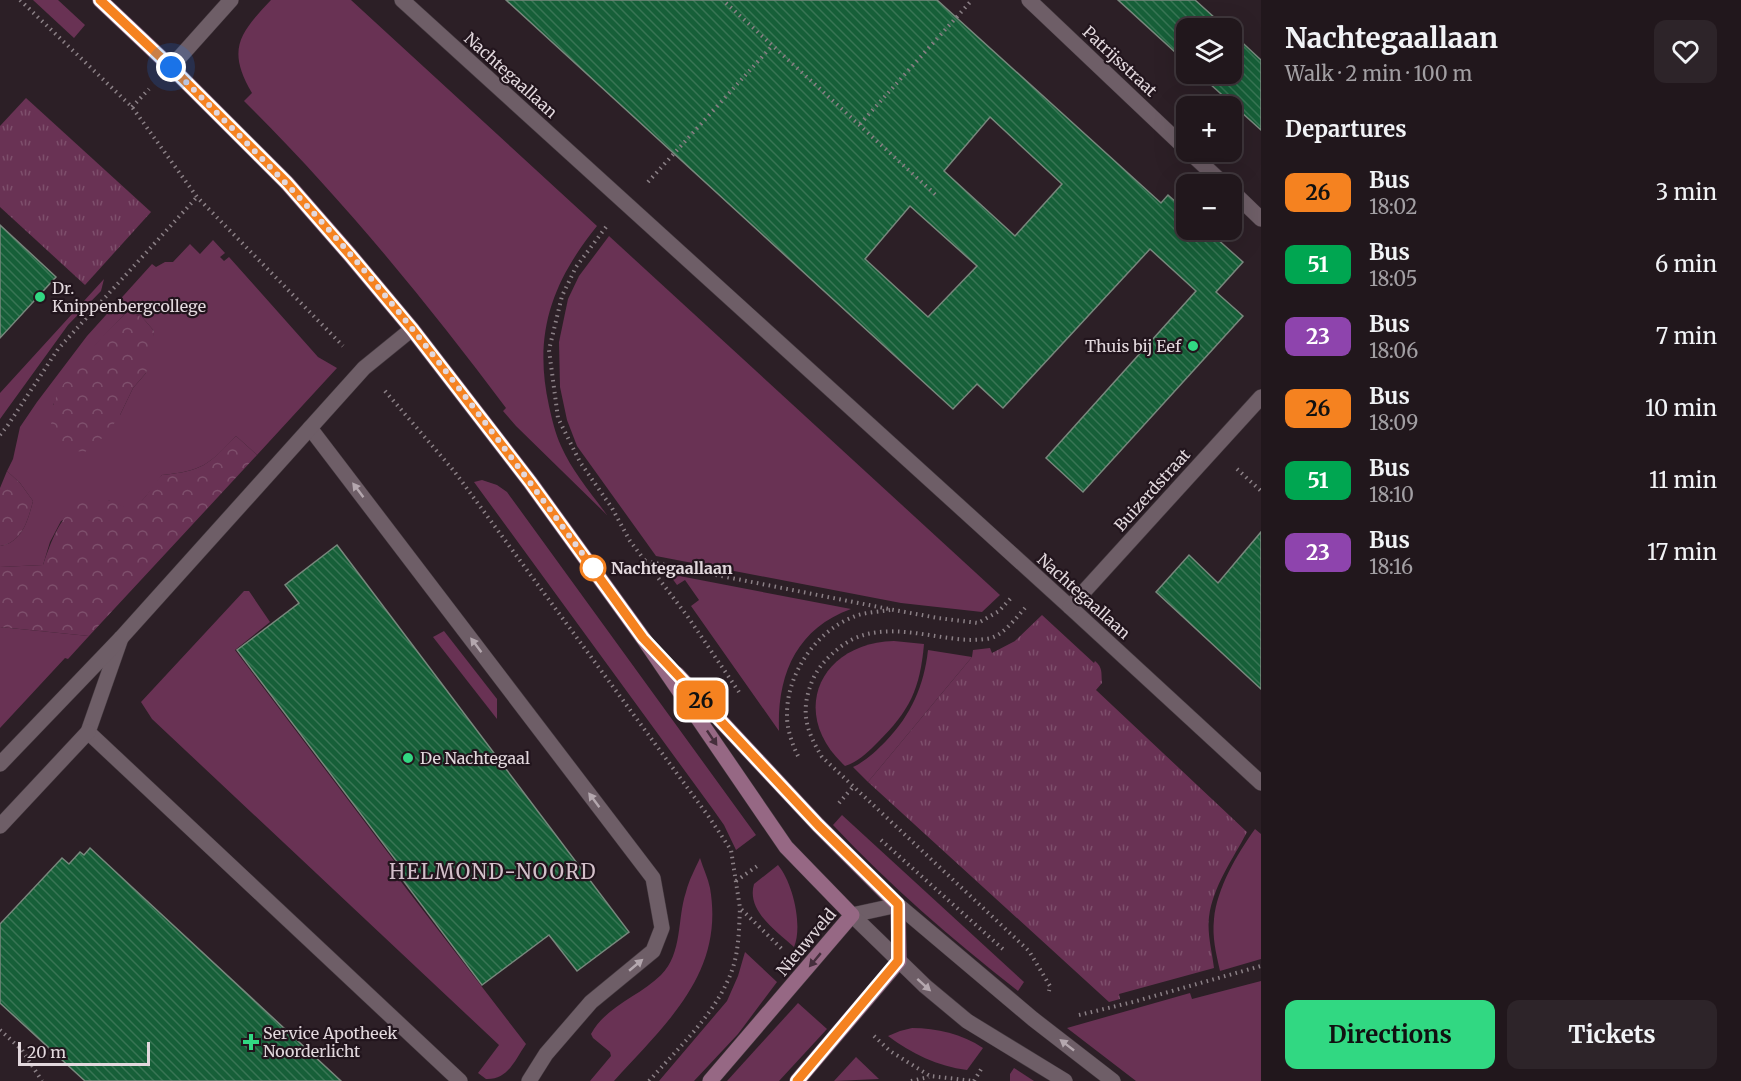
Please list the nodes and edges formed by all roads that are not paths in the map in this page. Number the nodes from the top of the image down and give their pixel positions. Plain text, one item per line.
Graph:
1 (100, 0) edge
2 (231, 0) edge
3 (402, 0) edge
4 (1029, 0) edge
5 (171, 67) junction
6 (1176, 139) edge
7 (1201, 162) edge
8 (1213, 174) edge
9 (1242, 201) edge
10 (1261, 219) edge
11 (412, 329) junction
12 (1261, 397) edge
13 (310, 428) junction
14 (1070, 607) junction
15 (121, 638) junction
16 (643, 638) junction
17 (88, 732) junction
18 (0, 764) edge
19 (1261, 783) edge
20 (0, 826) edge
21 (898, 904) junction
22 (852, 915) junction
23 (898, 961) junction
24 (460, 1081) edge
25 (529, 1081) edge
26 (710, 1081) edge
27 (797, 1081) edge
28 (1065, 1081) edge
29 (1113, 1081) edge

1 - 5 street
2 - 5 street
3 - 14 street, Nachtegaallaan
4 - 6 street, Patrijsstraat
5 - 11 street
7 - 8 street, Patrijsstraat
9 - 10 street
11 - 13 street
11 - 16 street
12 - 14 street, Buizerdstraat
13 - 15 street
25 -> 13 street
14 - 19 street, Nachtegaallaan
15 - 17 street
15 - 18 street
16 - 21 street
16 -> 22 street
17 - 20 street
17 - 24 street
21 - 22 street, Nieuwveld
21 - 23 street
29 -> 21 street
22 - 23 street
22 -> 26 street, Nieuwveld
23 - 27 street
23 -> 28 street

